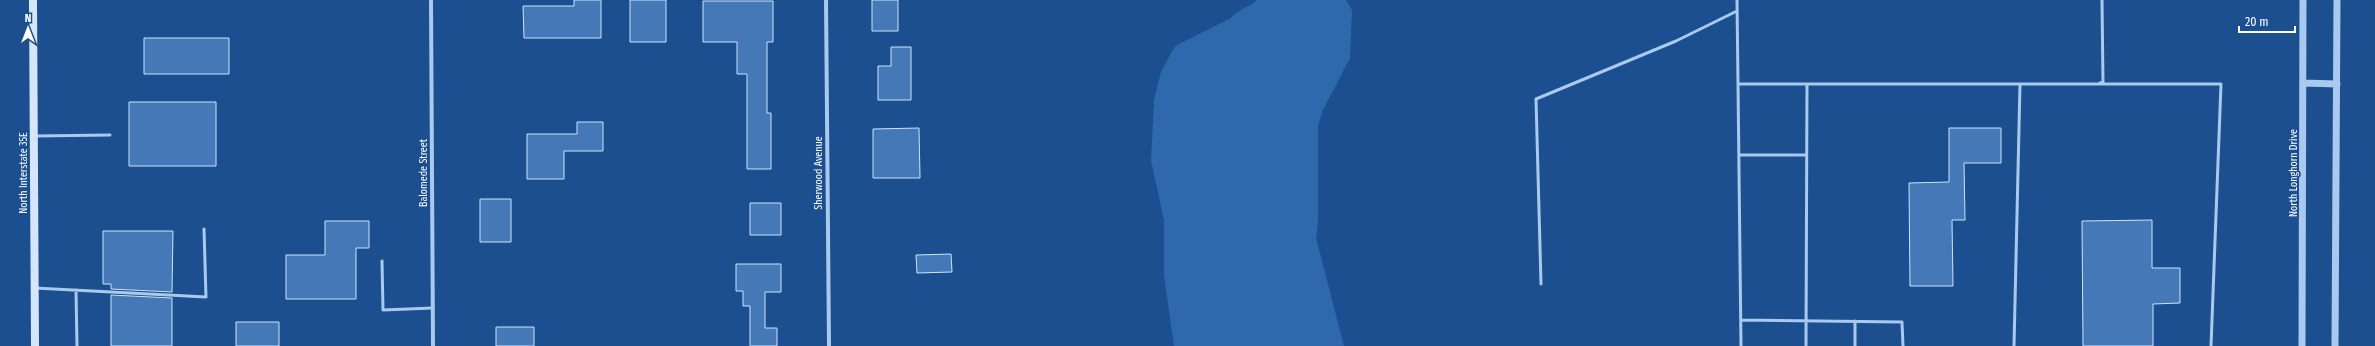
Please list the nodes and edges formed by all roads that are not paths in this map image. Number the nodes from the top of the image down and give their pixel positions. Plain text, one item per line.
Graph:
1 (33, 0) edge
2 (431, 0) edge
3 (826, 0) edge
4 (1737, 0) edge
5 (2102, 0) edge
6 (2303, 0) edge
7 (2337, 0) edge
8 (1737, 11) junction
9 (2303, 83) junction
10 (1738, 84) junction
11 (1807, 84) junction
12 (2020, 84) junction
13 (2337, 84) junction
14 (110, 135) dead end
15 (34, 136) junction
16 (1739, 155) junction
17 (1806, 155) junction
18 (204, 229) dead end
19 (382, 261) dead end
20 (1541, 284) dead end
21 (35, 288) junction
22 (76, 290) junction
23 (433, 308) junction
24 (1741, 320) junction
25 (1805, 320) junction
26 (1855, 322) junction
27 (35, 346) edge
28 (77, 346) edge
29 (433, 346) edge
30 (829, 346) edge
31 (1741, 346) edge
32 (1806, 346) edge
33 (1855, 346) edge
34 (1903, 346) edge
35 (2014, 346) edge
36 (2211, 346) edge
37 (2302, 346) edge
38 (2335, 346) edge

1 - 15 main road, North Interstate 35E
2 - 23 street, Balomede Street
3 - 30 street, Sherwood Avenue
4 - 8 lane
5 - 12 lane
6 - 9 street, North Longhorn Drive
7 - 13 street
8 - 10 lane
8 - 20 lane
9 - 13 street
9 - 37 street, North Longhorn Drive
10 - 11 lane
10 - 16 lane
11 - 12 lane
11 - 17 lane
12 - 35 lane
12 - 36 lane
13 - 38 street
14 - 15 lane
15 - 21 main road, North Interstate 35E
16 - 17 lane
16 - 24 lane
17 - 25 lane
18 - 22 lane
19 - 23 lane
21 - 22 lane
21 - 27 main road, North Interstate 35E
22 - 28 lane
23 - 29 street, Balomede Street
24 - 25 lane
24 - 31 lane
25 - 26 lane
25 - 32 lane
26 - 33 lane
26 - 34 lane

